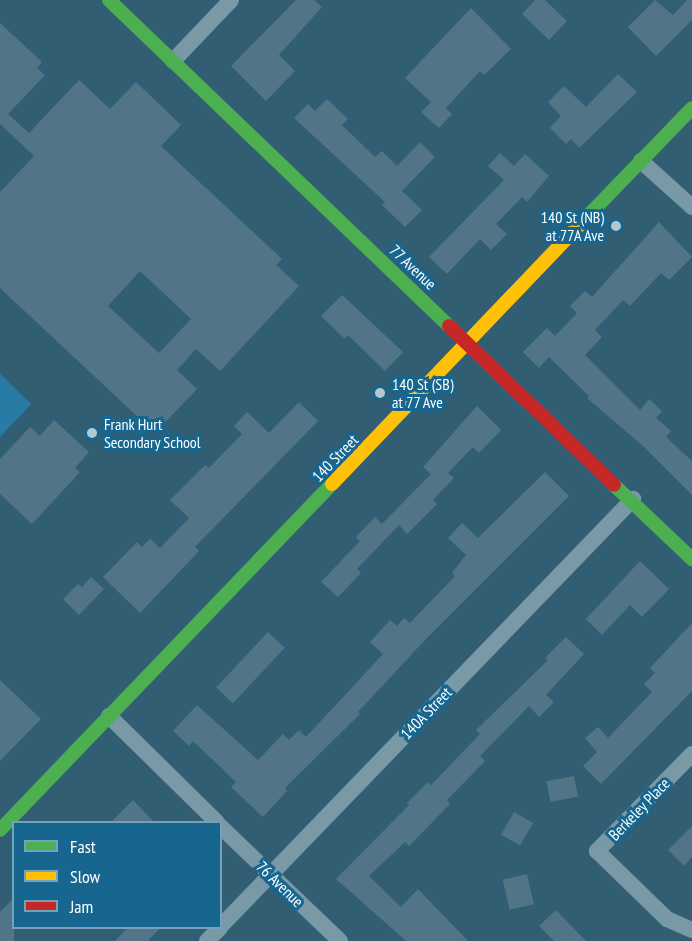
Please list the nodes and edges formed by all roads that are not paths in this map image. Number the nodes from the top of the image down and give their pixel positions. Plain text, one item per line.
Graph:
1 (109, 0) edge
2 (231, 0) edge
3 (173, 61) junction
4 (692, 108) edge
5 (641, 161) junction
6 (692, 207) edge
7 (469, 342) junction
8 (633, 499) junction
9 (692, 559) edge
10 (109, 716) junction
11 (692, 754) edge
12 (216, 821) edge
13 (222, 828) edge
14 (0, 830) edge
15 (270, 875) junction
16 (222, 925) edge
17 (218, 929) edge
18 (692, 930) edge
19 (207, 941) edge
20 (340, 941) edge

1 - 3 main road, 77 Avenue
2 - 3 street
3 - 7 main road, 77 Avenue
4 - 5 main road, 140 Street
5 - 6 street
5 - 7 main road, 140 Street
7 - 8 main road, 77 Avenue
7 - 10 main road, 140 Street
8 - 9 main road, 77 Avenue
8 - 15 street, 140A Street
10 - 12 street
10 - 14 main road, 140 Street
11 - 18 street, Berkeley Place
13 - 15 street, 76 Avenue
15 - 16 street, 140A Street
15 - 20 street, 76 Avenue
17 - 19 street, 140A Street

